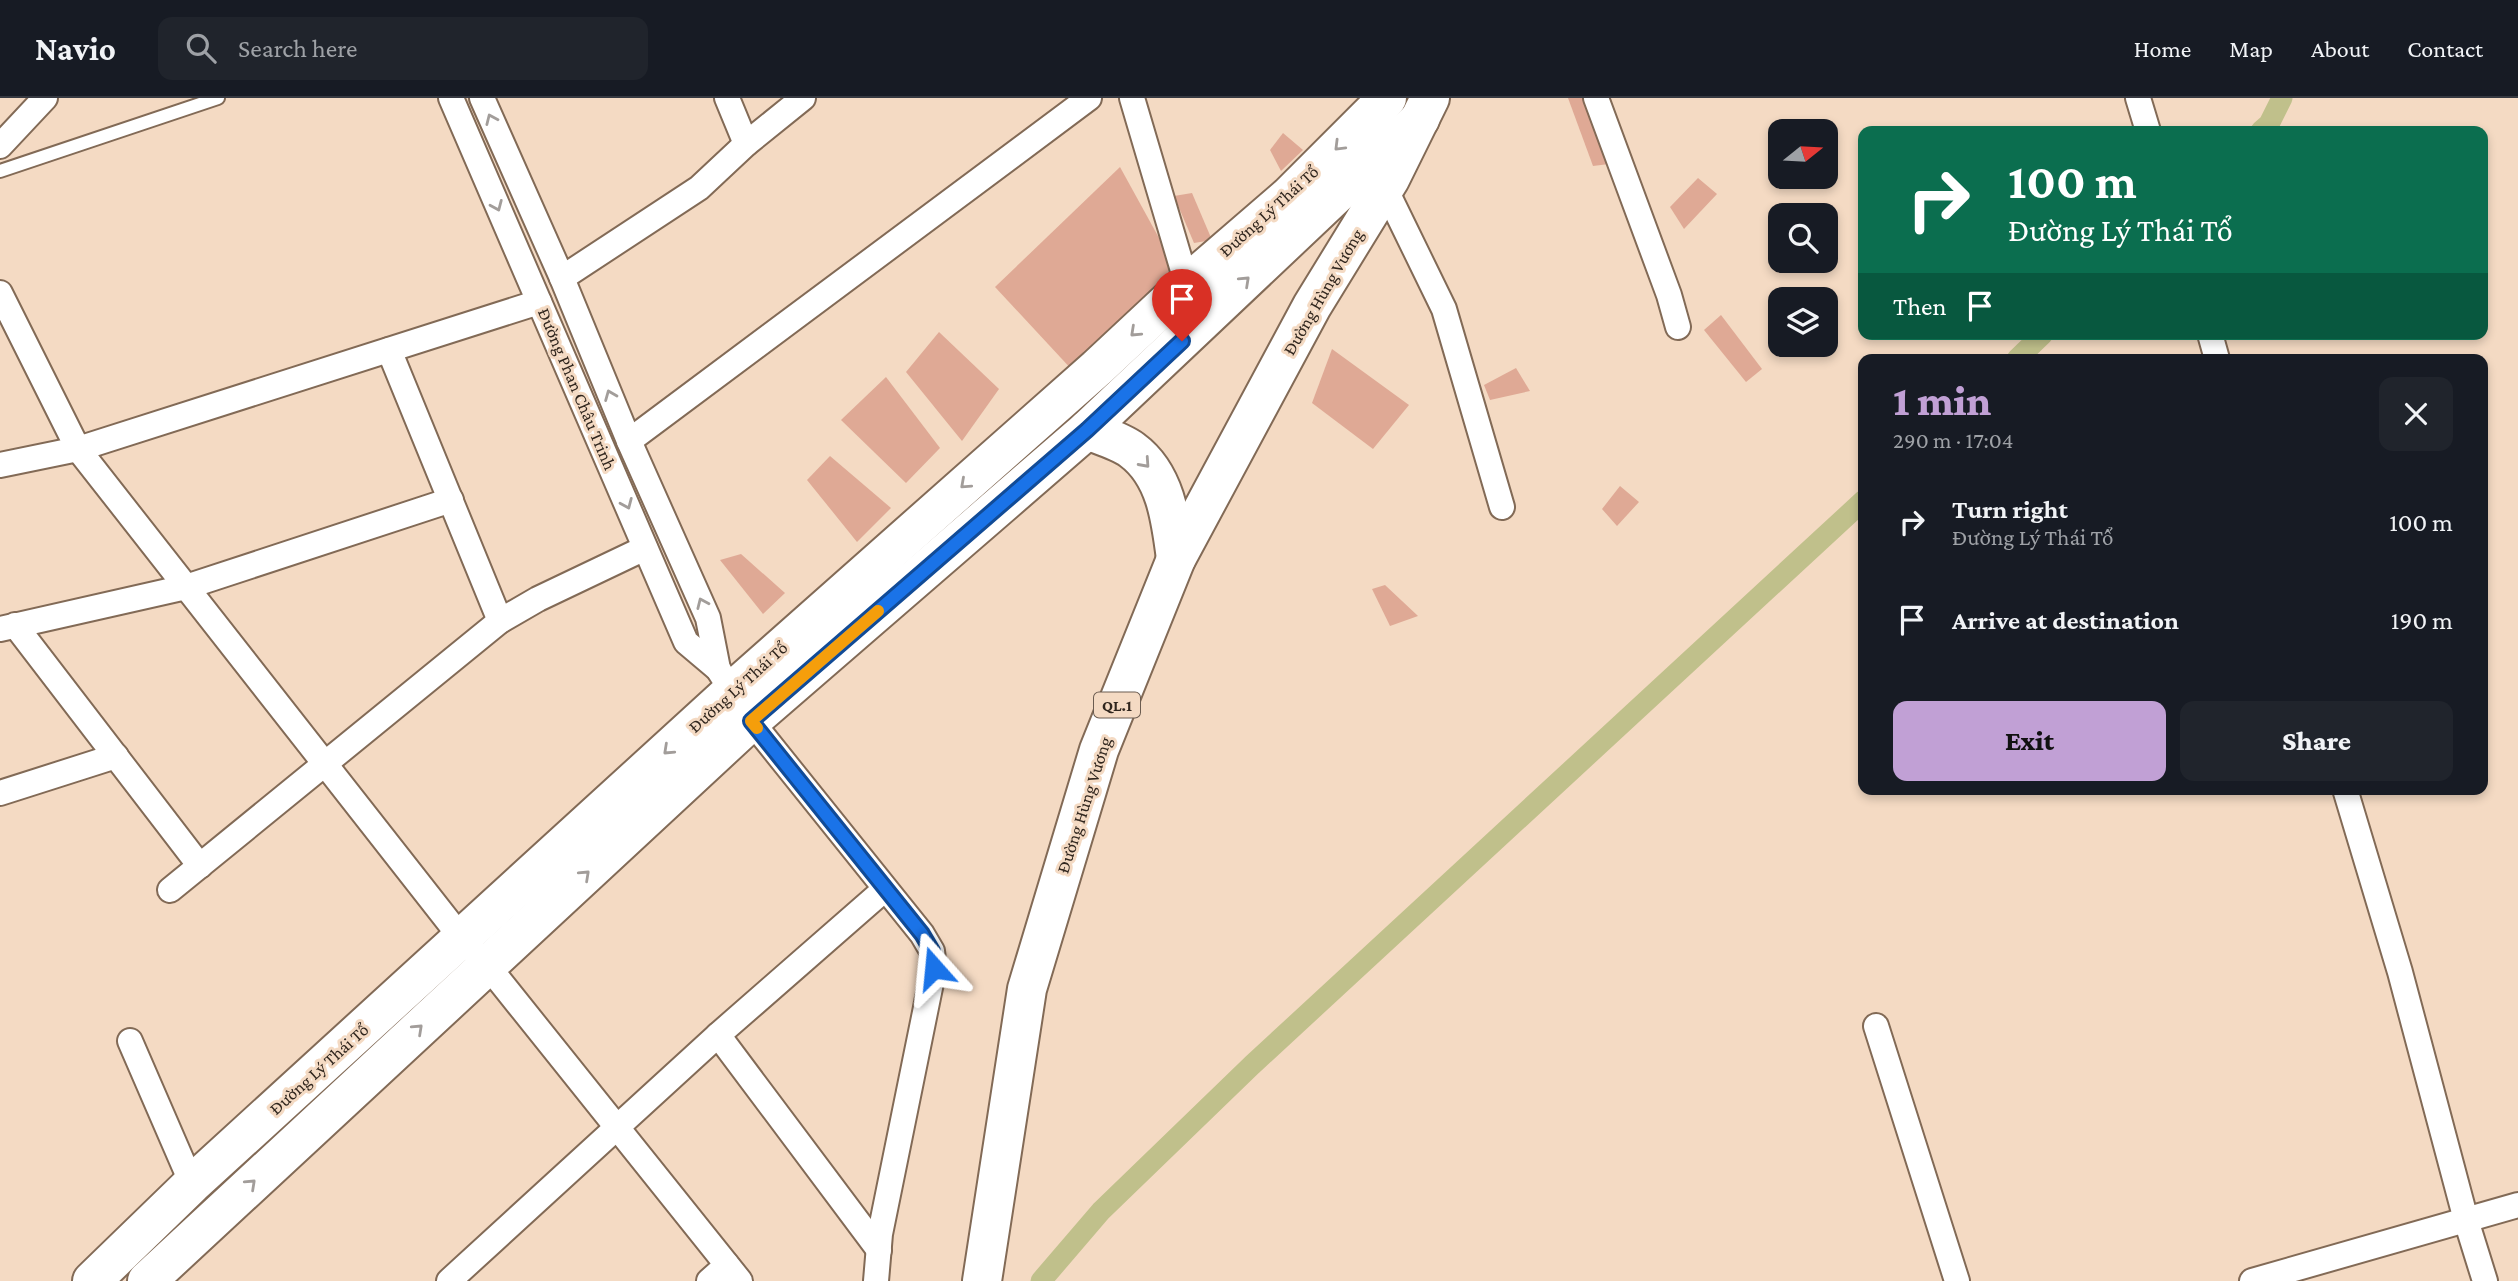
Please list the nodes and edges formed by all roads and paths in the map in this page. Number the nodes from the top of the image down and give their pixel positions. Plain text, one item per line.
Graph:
1 (45, 98) edge
2 (218, 98) edge
3 (451, 98) edge
4 (482, 98) edge
5 (727, 98) edge
6 (803, 98) edge
7 (1088, 98) edge
8 (1132, 98) edge
9 (1387, 98) edge
10 (1456, 98) edge
11 (1596, 98) edge
12 (2138, 98) edge
13 (1430, 105) edge
14 (2146, 126) edge
15 (746, 144) junction
16 (0, 146) edge
17 (506, 154) junction
18 (480, 166) junction
19 (0, 171) edge
20 (1387, 184) junction
21 (562, 278) junction
22 (1187, 284) junction
23 (0, 293) edge
24 (539, 302) junction
25 (1678, 327) dead end
26 (389, 350) junction
27 (1097, 368) junction
28 (1122, 397) junction
29 (1087, 430) junction
30 (629, 441) junction
31 (78, 449) junction
32 (0, 466) edge
33 (451, 500) junction
34 (1502, 507) dead end
35 (645, 548) junction
36 (1176, 559) junction
37 (186, 587) junction
38 (500, 621) junction
39 (7, 627) edge
40 (733, 694) junction
41 (116, 756) junction
42 (325, 764) junction
43 (0, 793) edge
44 (2347, 795) edge
45 (200, 866) junction
46 (885, 889) junction
47 (170, 890) dead end
48 (475, 952) junction
49 (1876, 1026) dead end
50 (718, 1035) junction
51 (130, 1041) dead end
52 (318, 1070) junction
53 (345, 1097) junction
54 (618, 1127) junction
55 (192, 1184) junction
56 (2518, 1205) edge
57 (218, 1215) junction
58 (2466, 1220) junction
59 (879, 1250) junction
60 (726, 1276) edge
61 (92, 1281) edge
62 (147, 1281) edge
63 (449, 1281) edge
64 (876, 1281) edge
65 (982, 1281) edge
66 (1957, 1281) edge
67 (2252, 1281) edge
68 (2485, 1281) edge

1 - 16 street
2 - 19 lane
3 - 18 street, Đường Phan Châu Trinh
17 -> 4 street, Đường Phan Châu Trinh
5 - 15 street
6 - 15 street
7 - 30 street
8 - 22 street
9 -> 22 main road, Đường Lý Thái Tổ / QL.1
10 - 20 main road, Đường Hùng Vương / QL.1
11 - 25 street
12 - 14 street
13 - 20 main road, Đường Hùng Vương / QL.1
28 -> 13 main road, Đường Lý Thái Tổ / QL.1
15 - 21 street
17 - 18 street
17 - 21 street, Đường Phan Châu Trinh
18 -> 24 street, Đường Phan Châu Trinh
20 - 34 street
20 - 36 main road, Đường Hùng Vương / QL.1
30 -> 21 street, Đường Phan Châu Trinh
22 -> 27 main road, Đường Lý Thái Tổ / QL.1
23 - 31 street
24 - 26 street
24 -> 35 street, Đường Phan Châu Trinh
26 - 31 street
26 - 33 street
27 - 28 main road
27 -> 40 main road, Đường Lý Thái Tổ / QL.1
28 - 29 main road, Đường Lý Thái Tổ / QL.1
29 -> 36 main road
29 - 40 main road, Đường Lý Thái Tổ / QL.1
40 -> 30 street, Đường Phan Châu Trinh
31 - 32 street
31 - 37 street
33 - 37 street
33 - 38 street
35 - 38 street
35 - 40 street, Đường Phan Châu Trinh
36 - 65 main road, Đường Hùng Vương / QL.1
37 - 39 street
37 - 42 street
38 - 42 street
39 - 41 street
40 - 46 street
40 - 48 main road, Đường Lý Thái Tổ / QL.1
41 - 43 street
41 - 45 street
42 - 45 street
42 - 48 street
44 - 58 street
45 - 47 street
46 - 50 street
46 - 59 street
48 - 52 main road, Đường Lý Thái Tổ / QL.1
53 -> 48 main road, Đường Lý Thái Tổ / QL.1
48 - 54 street
49 - 66 street
50 - 54 street
50 - 59 street
51 - 55 street
52 - 53 main road
52 - 55 main road, Đường Lý Thái Tổ / QL.1
57 -> 53 main road, Đường Lý Thái Tổ / QL.1
54 - 60 street
54 - 63 street
55 - 57 main road
55 - 61 main road, Đường Lý Thái Tổ / QL.1
56 - 58 street
57 - 62 main road, Đường Lý Thái Tổ / QL.1
58 - 67 street
58 - 68 street
59 - 64 street

